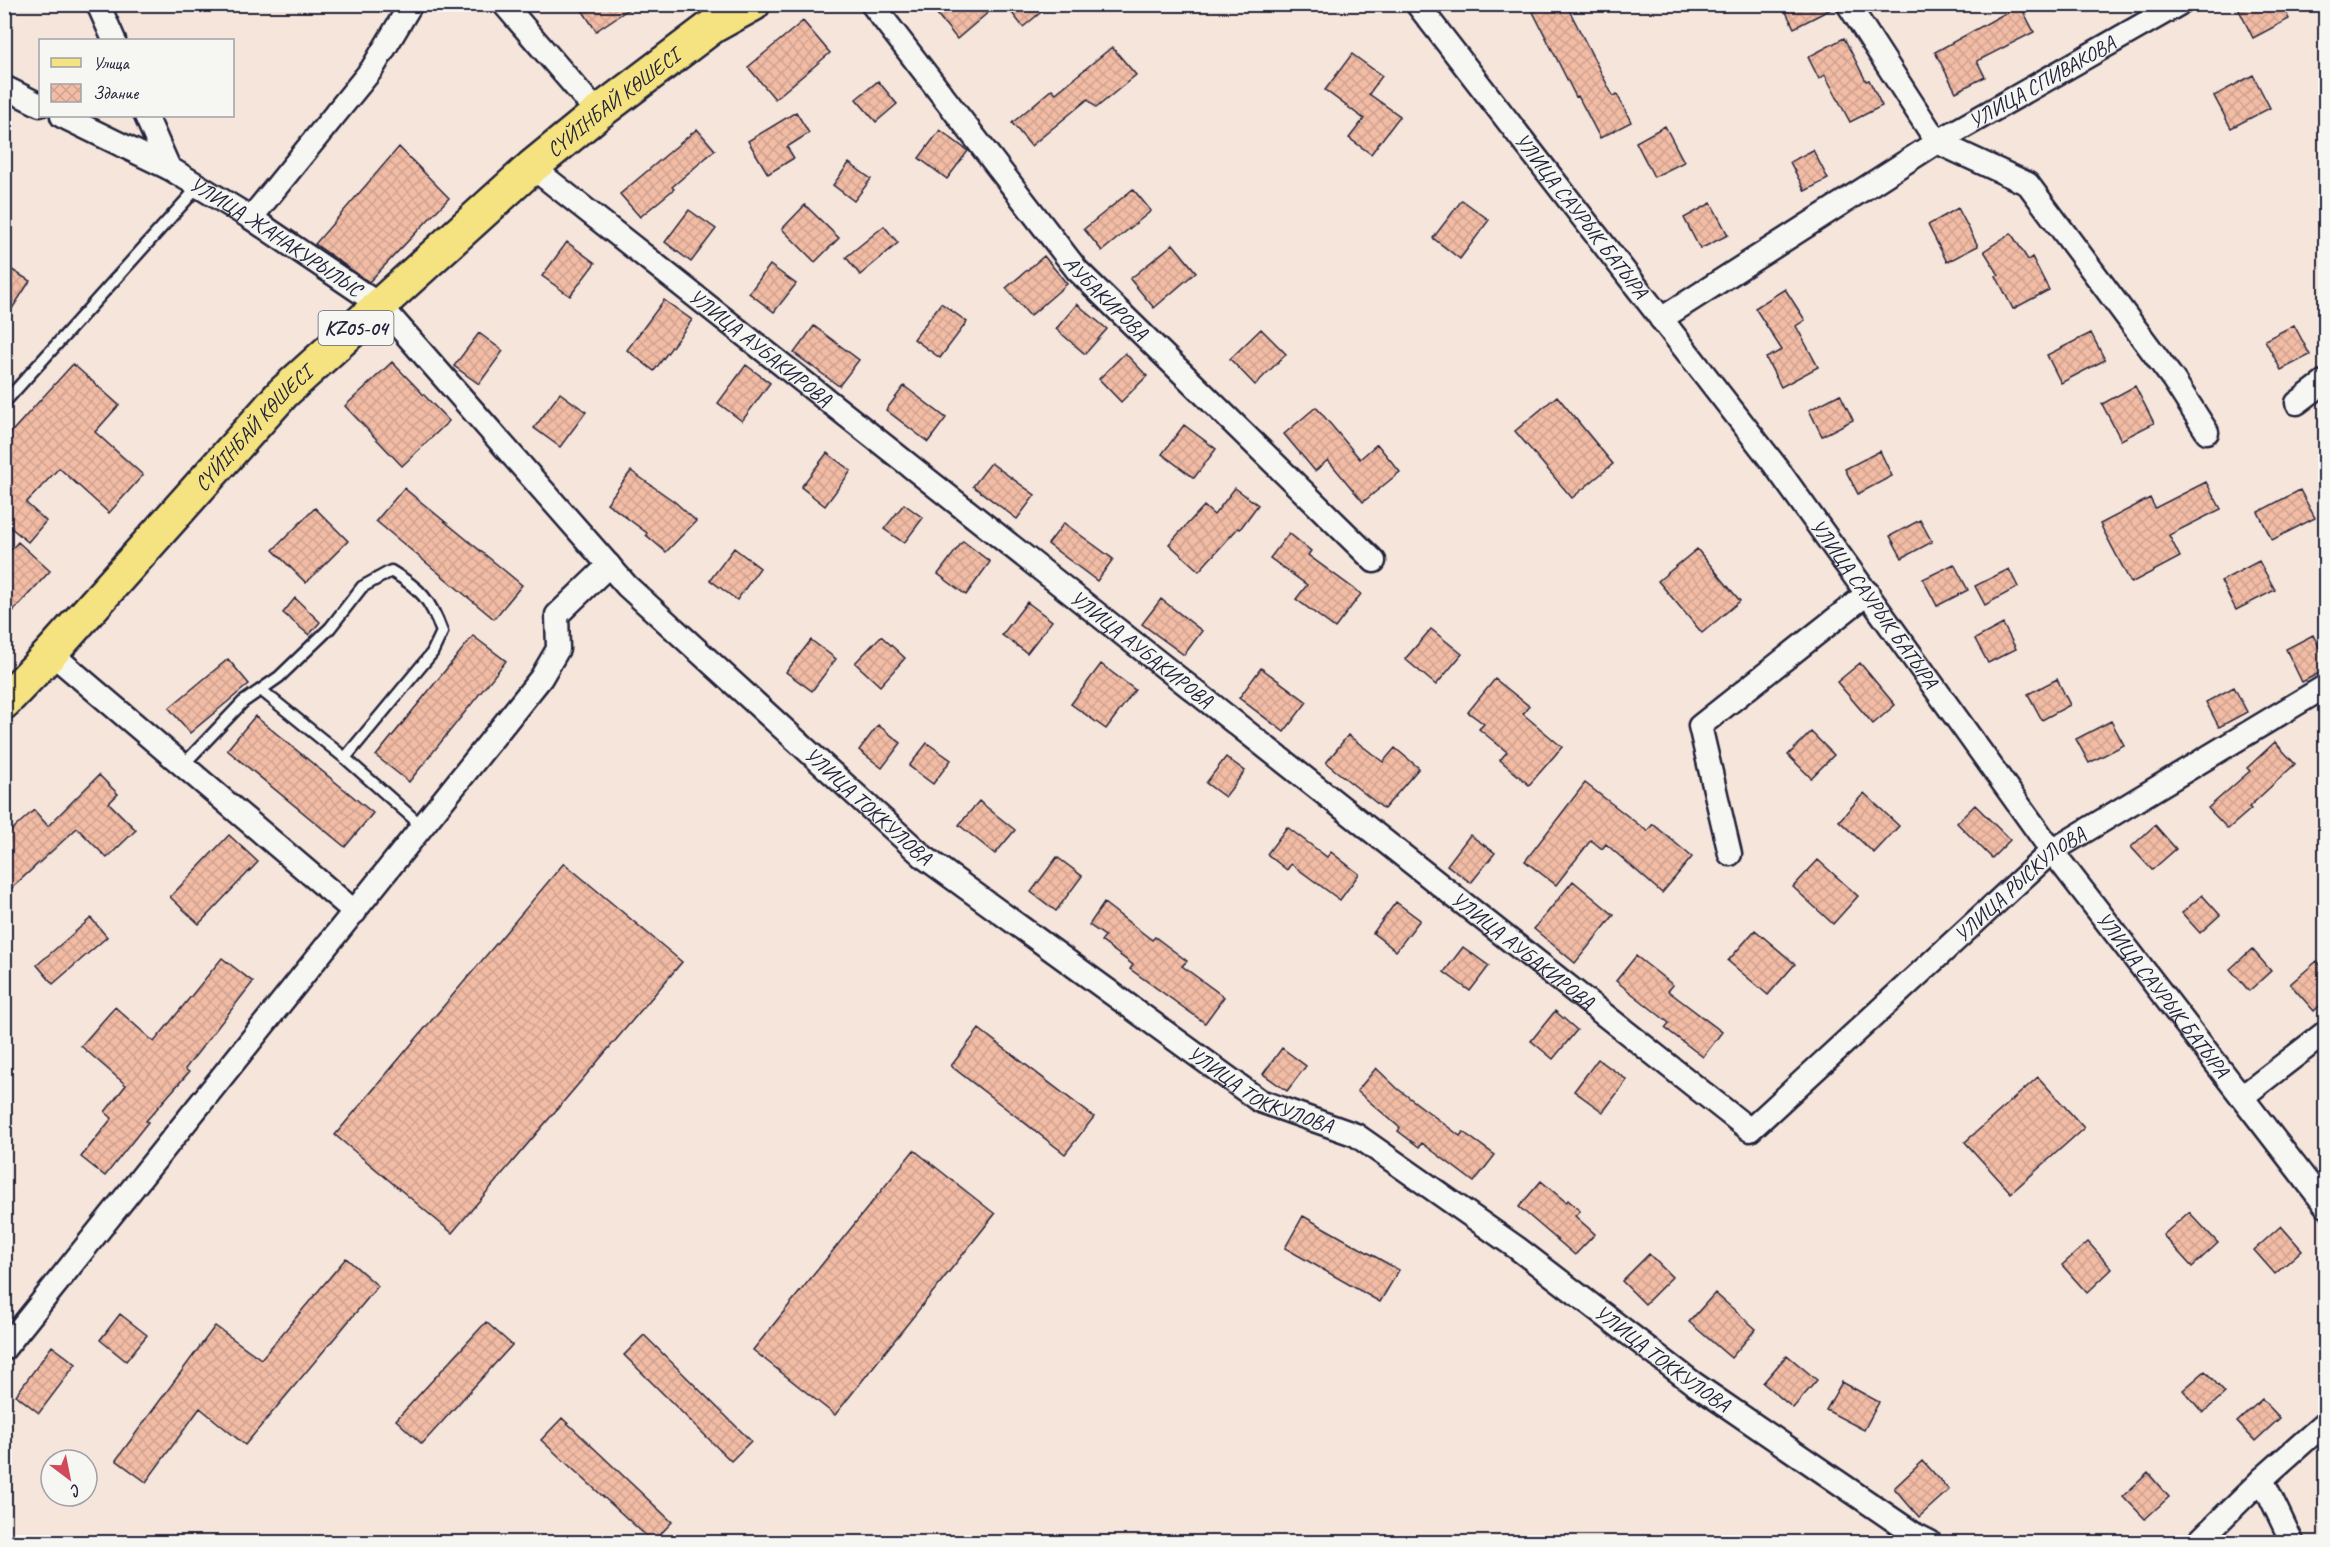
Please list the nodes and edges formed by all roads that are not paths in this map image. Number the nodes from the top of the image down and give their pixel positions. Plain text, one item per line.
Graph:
1 (98, 4) edge
2 (411, 4) edge
3 (504, 4) edge
4 (753, 4) edge
5 (872, 4) edge
6 (1417, 4) edge
7 (1848, 4) edge
8 (2179, 4) edge
9 (114, 39) edge
10 (4, 87) edge
11 (39, 104) edge
12 (598, 113) junction
13 (64, 117) edge
14 (146, 117) edge
15 (1937, 142) junction
16 (532, 167) junction
17 (169, 168) junction
18 (198, 187) junction
19 (251, 218) junction
20 (381, 306) junction
21 (1661, 319) junction
22 (2325, 381) edge
23 (4, 403) edge
24 (2297, 404) dead end
25 (2207, 432) dead end
26 (1374, 561) dead end
27 (609, 565) junction
28 (627, 586) joint
29 (1868, 593) junction
30 (51, 653) junction
31 (2325, 686) edge
32 (261, 690) junction
33 (4, 702) edge
34 (345, 758) junction
35 (183, 765) junction
36 (423, 826) junction
37 (2052, 851) junction
38 (1730, 854) dead end
39 (355, 912) junction
40 (2325, 1032) edge
41 (2242, 1097) junction
42 (1750, 1130) joint
43 (2325, 1206) edge
44 (4, 1349) edge
45 (2325, 1422) edge
46 (2262, 1479) junction
47 (1930, 1542) edge
48 (2198, 1542) edge
49 (2292, 1542) edge

1 - 9 street
2 - 19 street
3 - 12 street
4 - 12 main road, СҮЙІНБАЙ КӨШЕСІ / KZ05-04
5 - 26 street, АУБАКИРОВА
6 - 21 street, УЛИЦА САУРЫК БАТЫРА
7 - 15 street
8 - 15 street, УЛИЦА СПИВАКОВА
10 - 11 street
12 - 16 main road, СҮЙІНБАЙ КӨШЕСІ / KZ05-04
13 - 17 street, УЛИЦА ЖАНАКУРЫЛЫС
14 - 17 street
15 - 21 street, УЛИЦА СПИВАКОВА
15 - 25 street
16 - 20 main road, СҮЙІНБАЙ КӨШЕСІ / KZ05-04
16 - 42 street, УЛИЦА АУБАКИРОВА
17 - 18 street, УЛИЦА ЖАНАКУРЫЛЫС
18 - 19 street, УЛИЦА ЖАНАКУРЫЛЫС
18 - 23 lane
19 - 20 street, УЛИЦА ЖАНАКУРЫЛЫС
20 - 27 street, УЛИЦА ЖАНАКУРЫЛЫС
20 - 30 main road, СҮЙІНБАЙ КӨШЕСІ / KZ05-04
21 - 29 street, УЛИЦА САУРЫК БАТЫРА
22 - 24 street
27 - 28 street, УЛИЦА ЖАНАКУРЫЛЫС
27 - 36 street
28 - 47 street, УЛИЦА ТОККУЛОВА
29 - 37 street, УЛИЦА САУРЫК БАТЫРА
29 - 38 street
30 - 33 main road, СҮЙІНБАЙ КӨШЕСІ / KZ05-04
30 - 35 street
31 - 37 street, УЛИЦА РЫСКУЛОВА
32 - 34 lane
32 - 34 lane
32 - 35 lane
34 - 36 lane
35 - 39 street
36 - 39 street
37 - 41 street, УЛИЦА САУРЫК БАТЫРА
37 - 42 street, УЛИЦА РЫСКУЛОВА
39 - 44 street
40 - 41 street
41 - 43 street, УЛИЦА САУРЫК БАТЫРА
45 - 46 street
46 - 48 street
46 - 49 street

